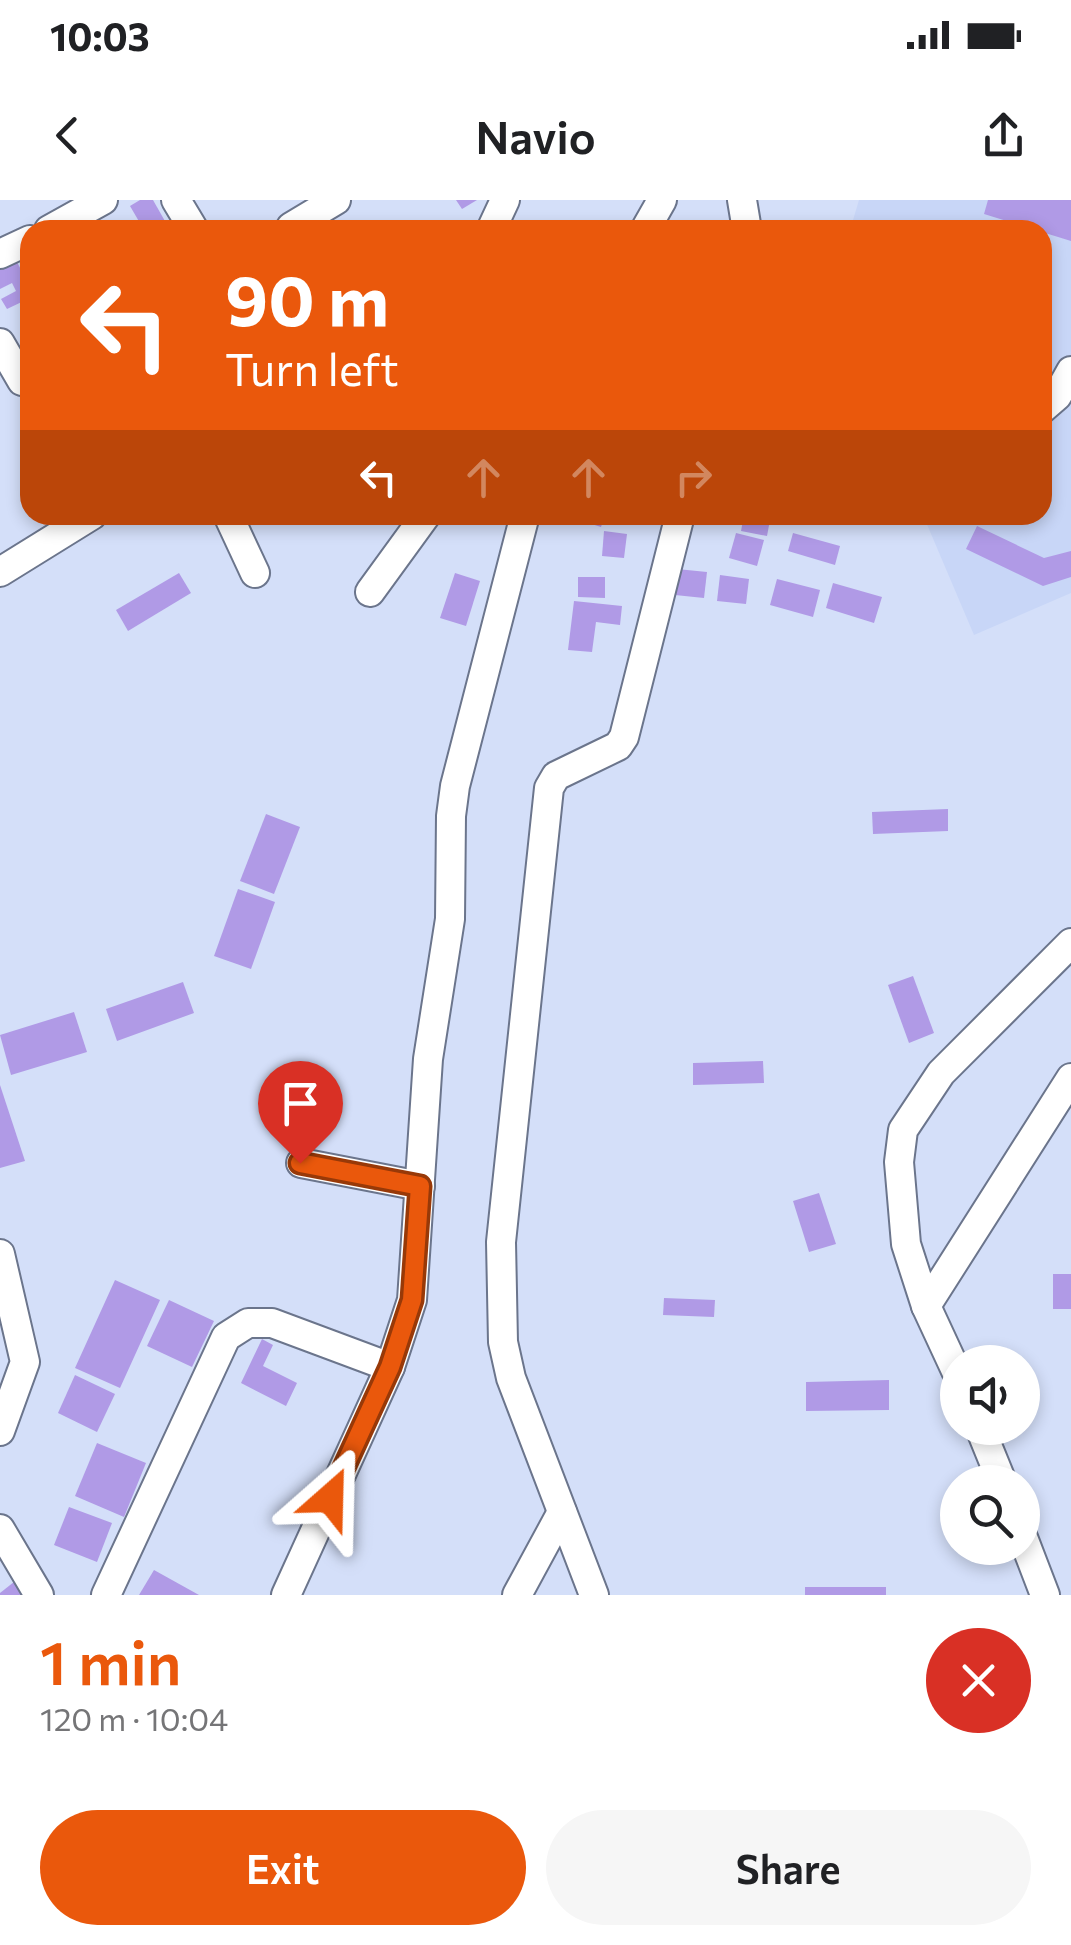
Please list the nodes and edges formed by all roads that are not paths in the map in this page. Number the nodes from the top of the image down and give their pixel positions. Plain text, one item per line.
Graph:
1 (104, 200) edge
2 (336, 200) edge
3 (69, 220) edge
4 (302, 220) edge
5 (0, 344) edge
6 (1071, 371) edge
7 (17, 384) edge
8 (1052, 400) edge
9 (76, 525) edge
10 (233, 525) edge
11 (419, 525) edge
12 (521, 525) edge
13 (677, 525) edge
14 (0, 572) edge
15 (255, 573) dead end
16 (370, 592) dead end
17 (1071, 943) edge
18 (1071, 1078) edge
19 (300, 1163) dead end
20 (420, 1186) junction
21 (0, 1254) edge
22 (926, 1306) junction
23 (944, 1345) edge
24 (390, 1367) junction
25 (0, 1432) edge
26 (562, 1512) junction
27 (0, 1530) edge
28 (1034, 1565) edge
29 (40, 1595) edge
30 (106, 1595) edge
31 (286, 1595) edge
32 (516, 1595) edge
33 (594, 1595) edge
34 (1045, 1595) edge

1 - 3 street
2 - 4 street
5 - 7 street
6 - 8 street
9 - 14 street
10 - 15 street
11 - 16 street
12 - 20 street
13 - 26 street
17 - 22 street
18 - 22 street
19 - 20 street
20 - 24 street
21 - 25 street
22 - 23 street
24 - 30 street
24 - 31 street
26 - 32 street
26 - 33 street
27 - 29 street
28 - 34 street

